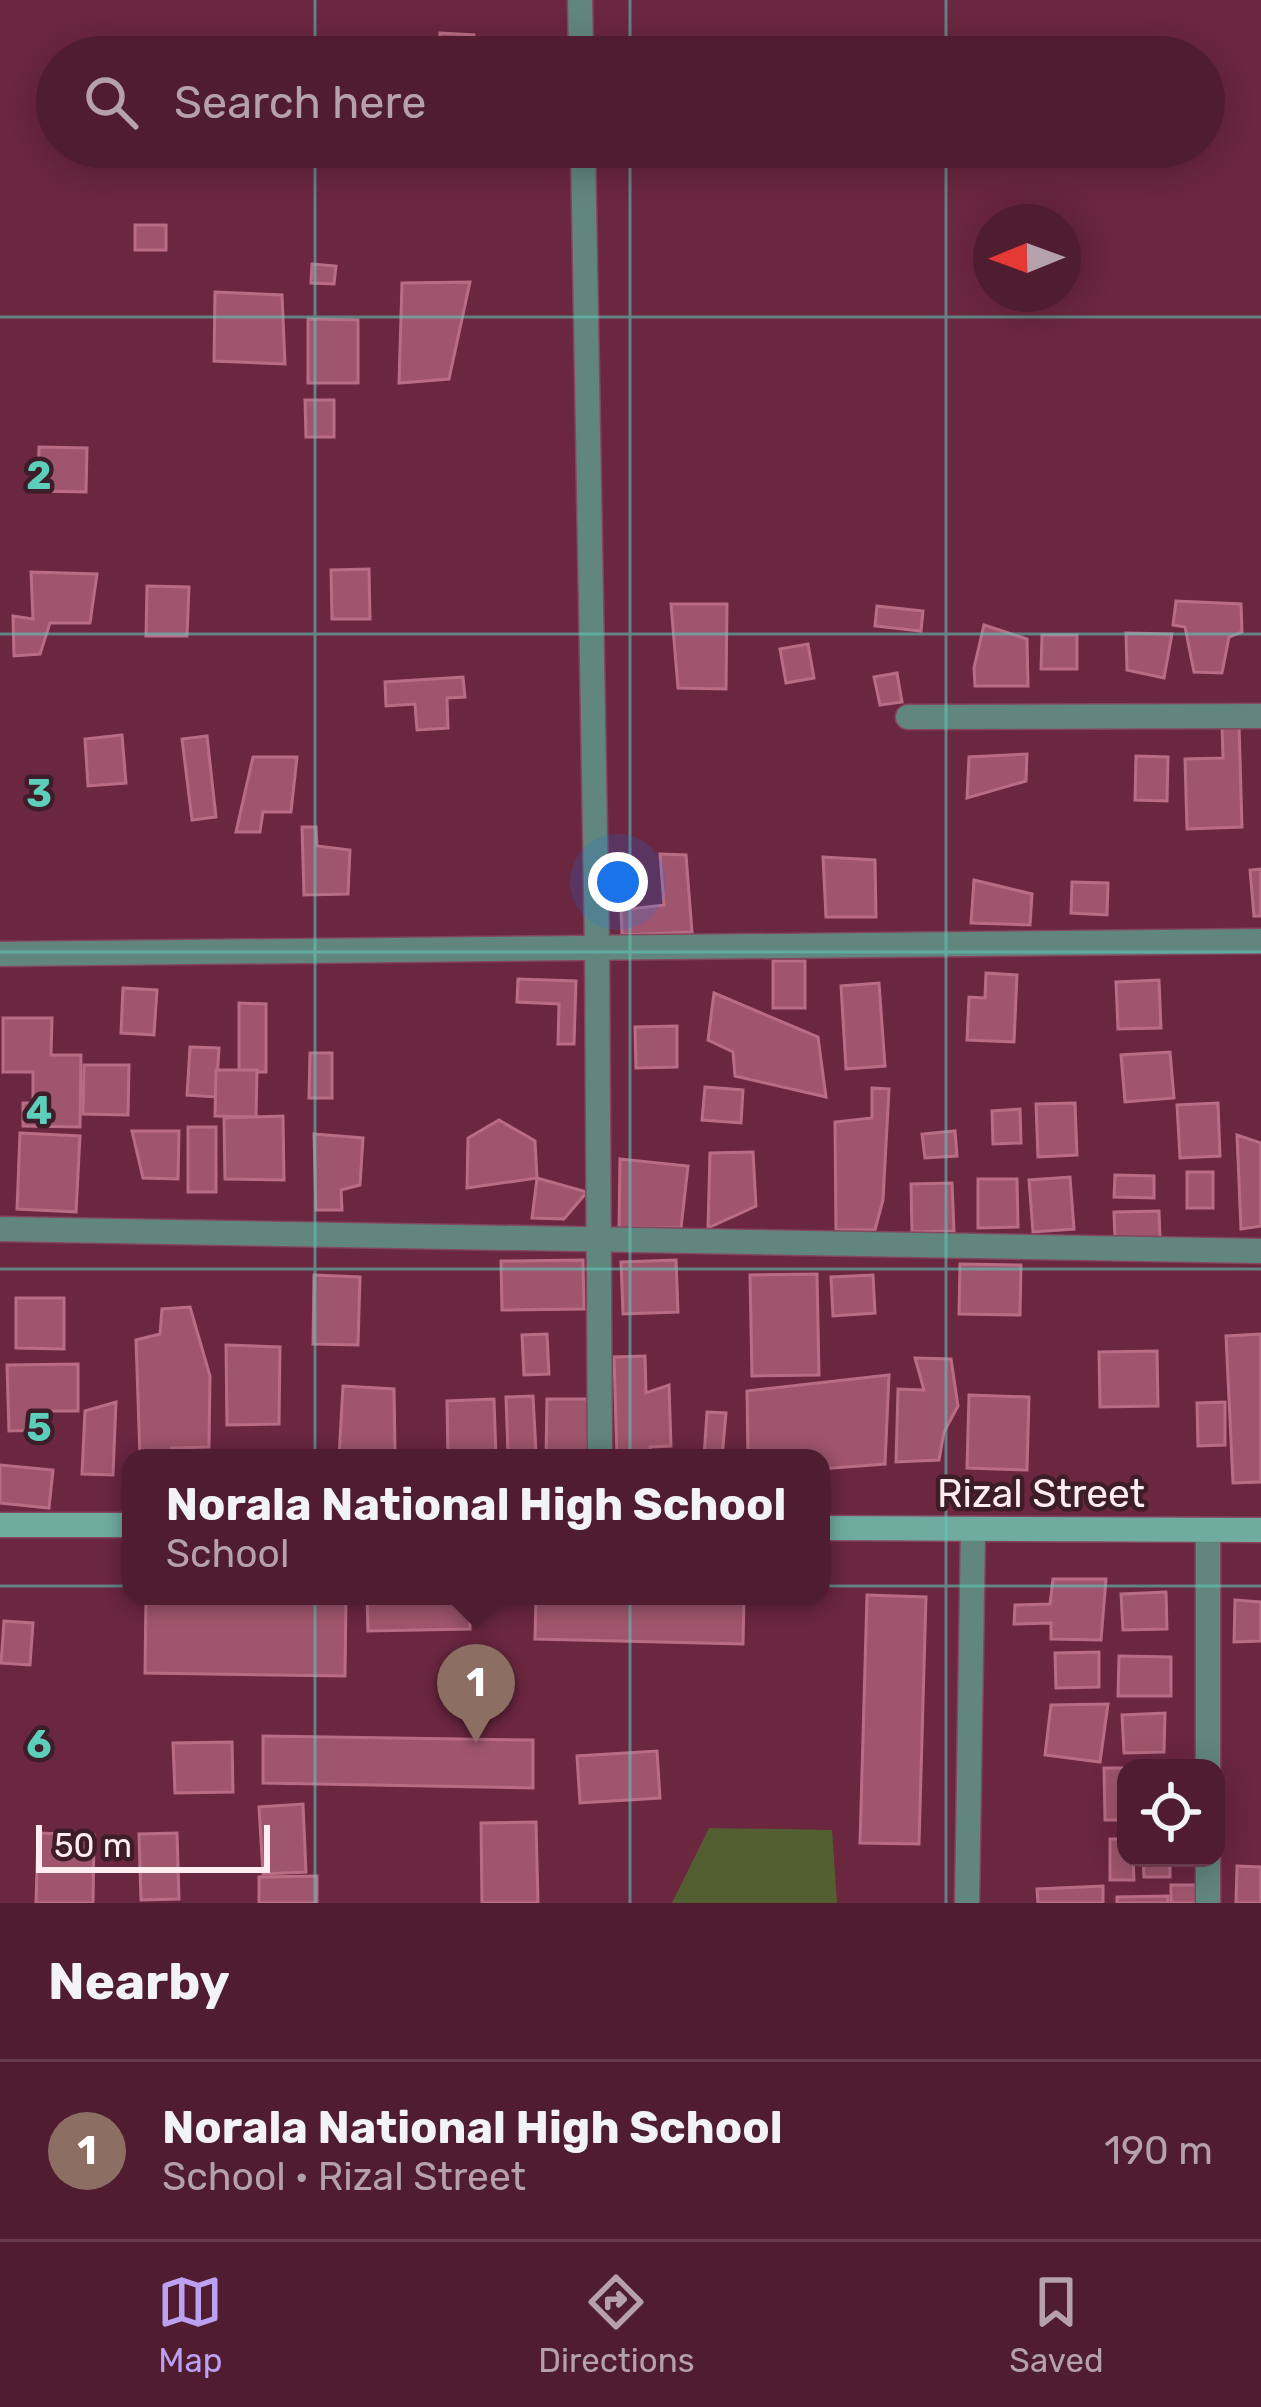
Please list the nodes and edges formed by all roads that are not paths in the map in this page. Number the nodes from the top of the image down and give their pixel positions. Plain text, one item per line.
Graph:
1 (580, 0) edge
2 (581, 36) edge
3 (583, 168) edge
4 (1261, 716) edge
5 (908, 717) dead end
6 (1261, 941) edge
7 (597, 946) junction
8 (0, 954) edge
9 (0, 1228) edge
10 (600, 1241) junction
11 (1261, 1250) edge
12 (600, 1449) edge
13 (0, 1525) edge
14 (122, 1526) edge
15 (830, 1528) edge
16 (973, 1529) junction
17 (1261, 1530) edge
18 (1208, 1531) junction
19 (1208, 1759) edge
20 (1208, 1867) edge
21 (968, 1903) edge
22 (1208, 1903) edge

1 - 2 street
3 - 7 street
4 - 5 street
6 - 7 street
7 - 8 street
7 - 10 street
9 - 10 street
10 - 11 street
10 - 12 street
13 - 14 main road
15 - 16 main road, Rizal Street
16 - 18 main road, Rizal Street
16 - 21 street
17 - 18 main road, Rizal Street
18 - 19 street
20 - 22 street

